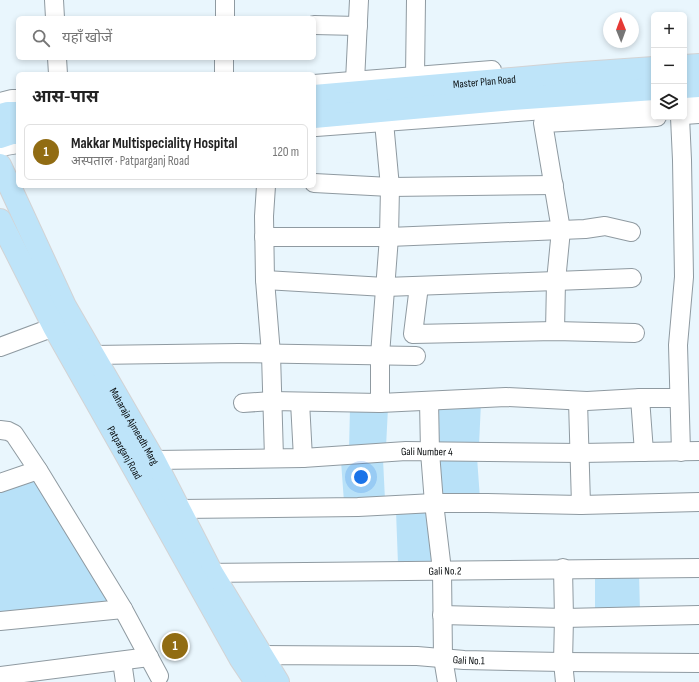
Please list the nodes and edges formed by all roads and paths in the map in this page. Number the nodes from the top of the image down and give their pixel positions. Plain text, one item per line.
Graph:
1 (54, 0) edge
2 (225, 0) edge
3 (358, 0) edge
4 (416, 0) edge
5 (55, 16) edge
6 (225, 16) edge
7 (316, 26) edge
8 (358, 26) junction
9 (699, 56) edge
10 (687, 57) edge
11 (651, 59) edge
12 (57, 60) edge
13 (224, 60) edge
14 (699, 65) edge
15 (687, 66) edge
16 (651, 68) edge
17 (58, 72) edge
18 (224, 72) edge
19 (415, 76) junction
20 (356, 81) junction
21 (316, 84) edge
22 (699, 86) edge
23 (687, 88) edge
24 (651, 90) edge
25 (316, 96) edge
26 (16, 99) edge
27 (699, 99) edge
28 (687, 100) edge
29 (0, 102) edge
30 (651, 102) edge
31 (16, 113) edge
32 (699, 114) edge
33 (687, 115) edge
34 (0, 116) edge
35 (316, 117) edge
36 (651, 117) edge
37 (680, 120) edge
38 (543, 123) junction
39 (385, 127) junction
40 (316, 128) edge
41 (16, 133) edge
42 (0, 137) edge
43 (16, 144) edge
44 (0, 147) edge
45 (8, 173) edge
46 (316, 183) edge
47 (554, 185) junction
48 (390, 187) junction
49 (266, 188) edge
50 (0, 220) edge
51 (561, 230) junction
52 (631, 232) dead end
53 (264, 237) junction
54 (389, 237) junction
55 (632, 278) dead end
56 (265, 280) junction
57 (556, 281) junction
58 (419, 286) junction
59 (385, 287) junction
60 (63, 322) junction
61 (555, 332) junction
62 (635, 333) dead end
63 (0, 347) edge
64 (93, 354) junction
65 (271, 354) junction
66 (380, 355) junction
67 (416, 356) dead end
68 (640, 398) junction
69 (679, 398) junction
70 (578, 400) junction
71 (429, 401) junction
72 (272, 402) junction
73 (300, 402) junction
74 (243, 403) dead end
75 (380, 403) junction
76 (0, 430) edge
77 (430, 452) junction
78 (644, 452) junction
79 (681, 452) junction
80 (699, 452) edge
81 (580, 453) junction
82 (274, 458) junction
83 (303, 458) junction
84 (154, 460) junction
85 (38, 470) junction
86 (0, 483) edge
87 (699, 502) edge
88 (434, 503) junction
89 (581, 505) junction
90 (179, 509) junction
91 (563, 568) junction
92 (699, 568) edge
93 (442, 570) junction
94 (202, 573) junction
95 (123, 609) junction
96 (442, 615) junction
97 (699, 615) edge
98 (564, 618) junction
99 (0, 621) edge
100 (262, 655) junction
101 (149, 657) junction
102 (240, 658) junction
103 (443, 658) junction
104 (122, 661) junction
105 (563, 662) junction
106 (699, 663) edge
107 (0, 676) edge
108 (159, 676) dead end
109 (125, 682) edge
110 (256, 682) edge
111 (278, 682) edge
112 (447, 682) edge
113 (565, 682) edge

1 - 5 street
2 - 6 street
3 - 8 street
4 - 19 street
7 - 8 street
8 - 20 street
9 - 10 street
11 - 19 street
12 - 17 street
13 - 18 street
14 - 15 main road
16 - 25 main road, Master Plan Road
19 - 20 street
20 - 21 street
22 - 23 main road
24 - 35 main road, Master Plan Road
26 - 29 street
27 - 28 street
30 - 39 street
31 - 34 main road
32 - 33 street
36 - 38 street
37 - 69 street
38 - 39 street
38 - 47 street
39 - 40 street
39 - 48 street
41 - 42 main road
43 - 44 street
45 - 60 main road, Maharaja Ajmeedh Marg
46 - 48 street
47 - 48 street
47 - 51 street
48 - 54 street
49 - 53 street
50 - 60 main road, Patparganj Road
51 - 52 street
51 - 54 street
51 - 57 street
53 - 54 street
53 - 56 street
54 - 59 street
55 - 57 street
56 - 59 street
56 - 65 street
57 - 58 street
57 - 61 street
58 - 59 street
58 - 61 street
59 - 66 street
60 - 63 street
60 - 64 main road, Maharaja Ajmeedh Marg
60 - 94 main road, Patparganj Road
61 - 62 street
64 - 65 street
64 - 84 main road, Maharaja Ajmeedh Marg
65 - 66 street
65 - 72 street
66 - 67 street
66 - 75 street
68 - 69 street
68 - 70 street
68 - 78 street
69 - 79 street
70 - 71 street
70 - 81 street
71 - 75 street
71 - 77 street
72 - 73 street
72 - 74 street
72 - 82 street
73 - 75 street
73 - 83 street
76 - 85 street
77 - 81 street, Gali Number 4
77 - 83 street, Gali Number 4
77 - 88 street
78 - 79 street, Gali Number 4
78 - 81 street, Gali Number 4
79 - 80 street, Gali Number 4
81 - 89 street
82 - 83 street, Gali Number 4
82 - 84 street, Gali Number 4
84 - 90 main road, Maharaja Ajmeedh Marg
85 - 86 street
85 - 95 street
87 - 89 street
88 - 89 street
88 - 90 street
88 - 93 street
90 - 94 main road, Maharaja Ajmeedh Marg
91 - 92 street, Gali No.2
91 - 93 street, Gali No.2
91 - 98 street
93 - 94 street, Gali No.2
93 - 96 street
94 - 100 main road, Maharaja Ajmeedh Marg
94 - 102 main road, Patparganj Road
95 - 99 street
95 - 101 street
96 - 98 street
96 - 103 street
97 - 98 street
98 - 105 street
100 - 102 street, Gali No.1
100 - 103 street, Gali No.1
100 - 111 main road, Maharaja Ajmeedh Marg
101 - 104 street
101 - 108 street
102 - 110 main road, Patparganj Road
103 - 105 street, Gali No.1
103 - 112 street
104 - 107 street
104 - 109 street
105 - 106 street, Gali No.1
105 - 113 street

